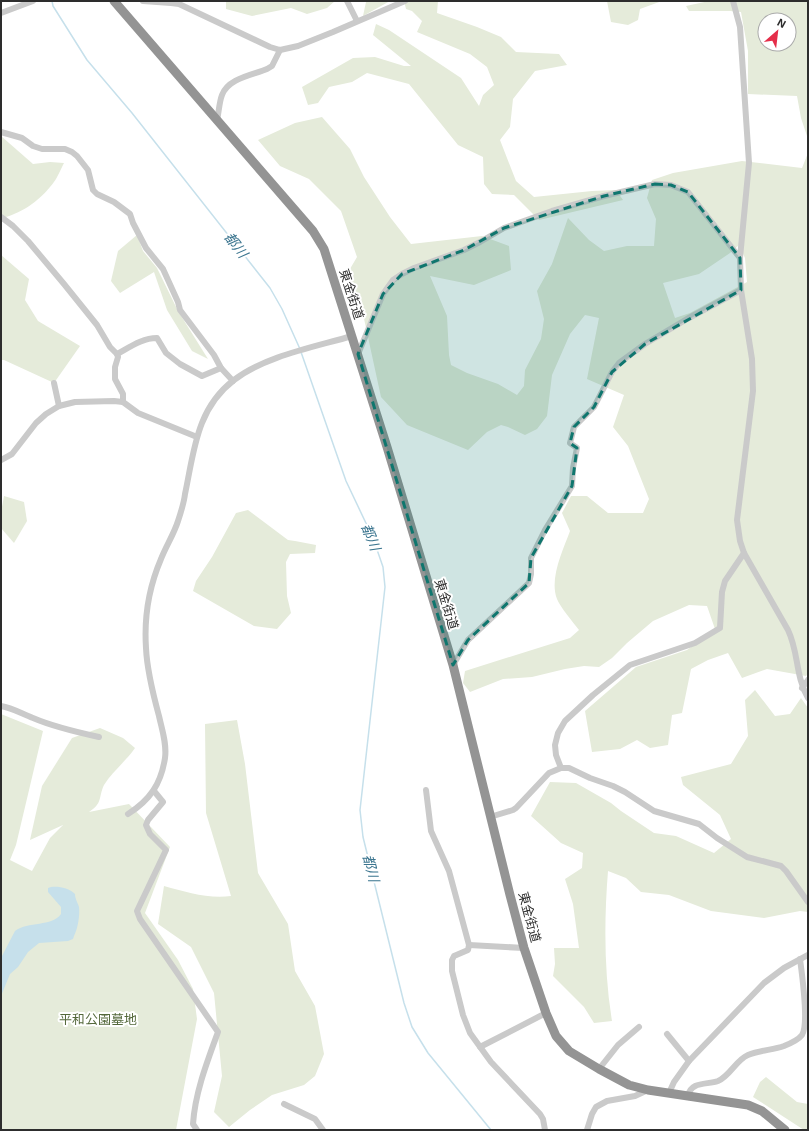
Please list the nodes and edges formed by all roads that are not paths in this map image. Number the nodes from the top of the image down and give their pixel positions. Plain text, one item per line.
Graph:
1 (32, 1) edge
2 (114, 1) edge
3 (143, 1) edge
4 (347, 1) edge
5 (405, 1) edge
6 (733, 1) edge
7 (1, 13) edge
8 (357, 21) junction
9 (280, 50) junction
10 (217, 120) junction
11 (1, 132) edge
12 (1, 218) edge
13 (740, 258) junction
14 (741, 290) junction
15 (352, 336) junction
16 (117, 354) junction
17 (358, 354) junction
18 (221, 368) junction
19 (233, 381) junction
20 (54, 382) dead end
21 (123, 402) junction
22 (59, 406) junction
23 (197, 437) junction
24 (1, 460) edge
25 (744, 553) junction
26 (453, 665) junction
27 (808, 680) edge
28 (802, 688) junction
29 (808, 698) edge
30 (1, 706) edge
31 (99, 737) dead end
32 (561, 768) junction
33 (426, 790) dead end
34 (154, 792) junction
35 (128, 814) dead end
36 (490, 817) junction
37 (808, 902) edge
38 (469, 945) junction
39 (524, 948) junction
40 (808, 955) edge
41 (800, 959) junction
42 (546, 1013) junction
43 (639, 1027) dead end
44 (667, 1034) dead end
45 (480, 1047) junction
46 (689, 1061) junction
47 (599, 1069) junction
48 (648, 1090) junction
49 (669, 1093) junction
50 (688, 1096) junction
51 (284, 1104) dead end
52 (197, 1130) edge
53 (323, 1130) edge
54 (545, 1130) edge
55 (588, 1130) edge
56 (785, 1130) edge

1 - 7 street
2 - 10 highway, 東金街道
3 - 9 street
4 - 8 street
5 - 8 street
6 - 13 street
8 - 9 street
9 - 10 street
10 - 15 highway, 東金街道
11 - 18 street
12 - 16 street
13 - 14 street
13 - 17 street
14 - 25 street
14 - 26 street
15 - 17 highway, 東金街道
15 - 19 street
16 - 18 street
16 - 21 street
17 - 26 highway, 東金街道
18 - 19 street
19 - 23 street
20 - 22 street
21 - 22 street
21 - 23 street
22 - 24 street
23 - 34 street
25 - 28 street
25 - 32 street
26 - 36 highway, 東金街道
27 - 28 street
28 - 29 street
30 - 31 street
32 - 36 street
32 - 37 street
33 - 38 street
34 - 35 street
34 - 52 street
36 - 39 highway, 東金街道
38 - 39 street
38 - 45 street
39 - 42 highway, 東金街道
40 - 41 street
41 - 46 street
41 - 50 street
42 - 45 street
42 - 47 highway, 東金街道
43 - 47 street
44 - 46 street
45 - 54 street
46 - 49 street
47 - 48 highway, 東金街道
48 - 49 highway, 東金街道
48 - 55 street
49 - 50 highway, 東金街道
50 - 56 highway, 東金街道
51 - 53 street

